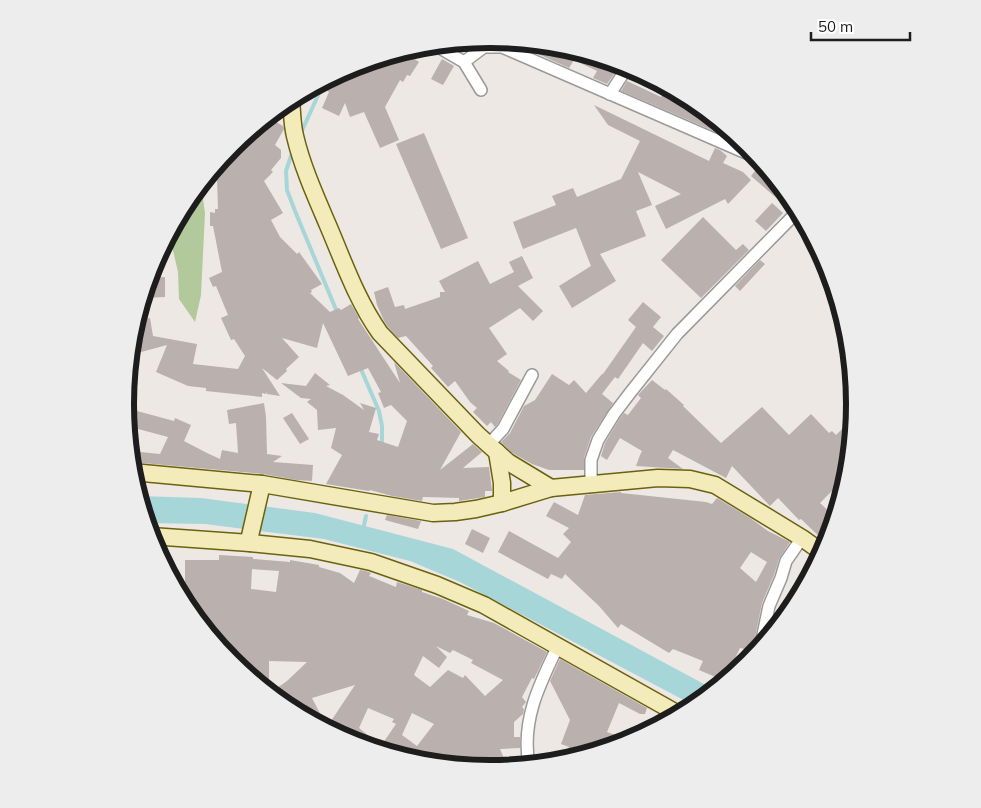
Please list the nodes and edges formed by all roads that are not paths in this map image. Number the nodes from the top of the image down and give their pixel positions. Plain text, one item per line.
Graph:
1 (483, 48) edge
2 (504, 48) edge
3 (445, 51) edge
4 (464, 62) junction
5 (623, 73) edge
6 (481, 90) dead end
7 (610, 94) junction
8 (292, 108) edge
9 (742, 151) edge
10 (793, 216) edge
11 (532, 375) dead end
12 (493, 448) junction
13 (141, 473) edge
14 (594, 484) junction
15 (261, 488) junction
16 (550, 488) junction
17 (502, 503) junction
18 (160, 536) edge
19 (802, 538) junction
20 (250, 540) junction
21 (817, 548) edge
22 (763, 634) edge
23 (558, 646) junction
24 (672, 711) edge
25 (528, 758) edge

1 - 4 street
2 - 7 street
3 - 4 street
4 - 6 street
5 - 7 street
7 - 9 street
8 - 12 street
10 - 14 street
11 - 12 street
12 - 16 street
12 - 17 street
13 - 15 street
14 - 16 street
14 - 19 street
15 - 17 street
15 - 20 street
16 - 17 street
18 - 20 street
19 - 21 street
19 - 22 street
20 - 23 street
23 - 24 street
23 - 25 street

